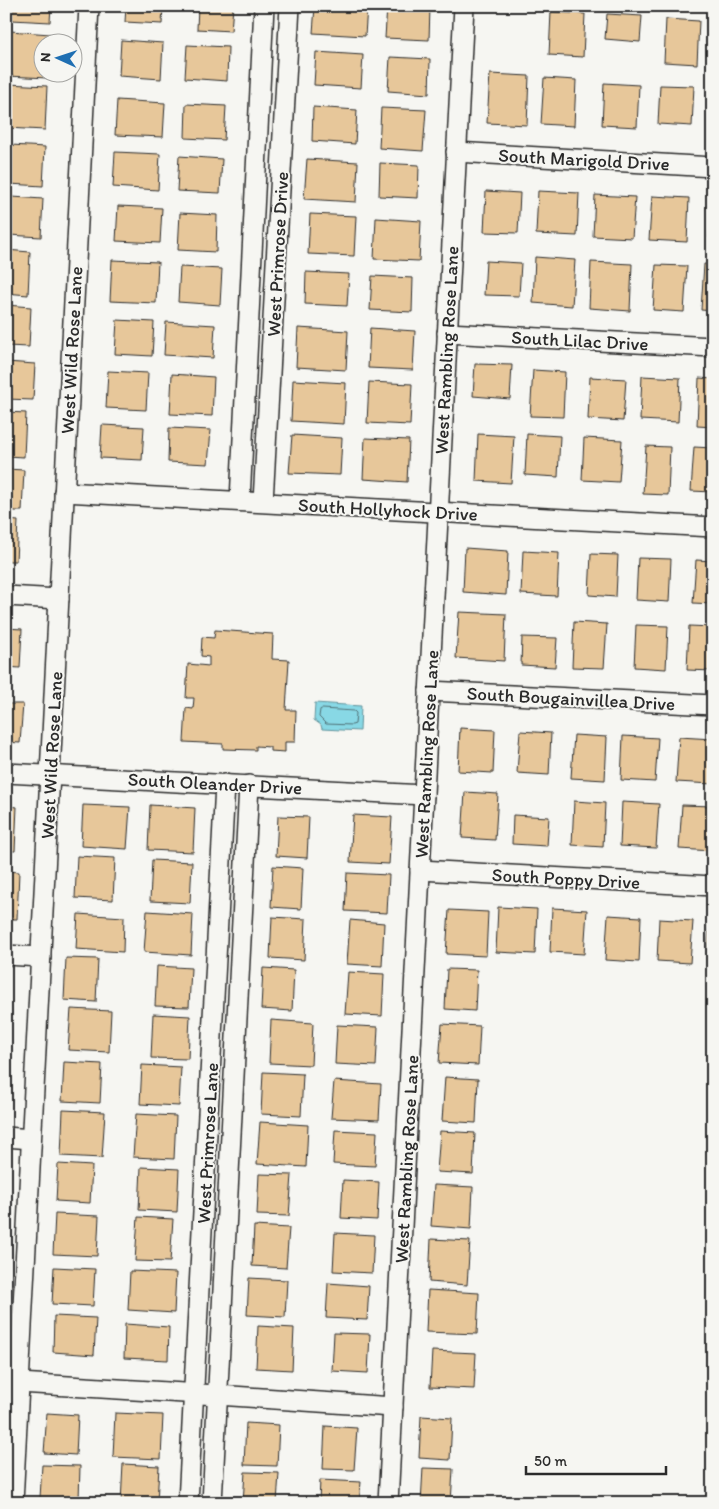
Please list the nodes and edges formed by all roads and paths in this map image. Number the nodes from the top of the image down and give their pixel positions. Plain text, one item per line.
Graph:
1 (88, 6) edge
2 (264, 6) edge
3 (290, 6) edge
4 (464, 6) edge
5 (456, 152) junction
6 (713, 167) edge
7 (447, 333) junction
8 (713, 347) edge
9 (64, 492) junction
10 (240, 501) junction
11 (263, 502) junction
12 (438, 512) junction
13 (713, 527) edge
14 (6, 596) edge
15 (59, 599) junction
16 (429, 692) junction
17 (713, 705) edge
18 (6, 773) edge
19 (50, 775) junction
20 (225, 784) junction
21 (249, 785) junction
22 (424, 795) junction
23 (420, 870) junction
24 (713, 886) edge
25 (6, 955) edge
26 (40, 957) junction
27 (214, 1000) junction
28 (238, 1002) junction
29 (6, 1137) edge
30 (31, 1139) junction
31 (205, 1179) junction
32 (229, 1180) junction
33 (19, 1383) junction
34 (194, 1393) junction
35 (218, 1394) junction
36 (393, 1407) junction
37 (13, 1503) edge
38 (188, 1503) edge
39 (212, 1503) edge
40 (388, 1503) edge

1 - 9 street, West Wild Rose Lane
2 - 10 street, West Primrose Drive
3 - 11 street, West Primrose Drive
4 - 5 street, West Rambling Rose Lane
5 - 6 street, South Marigold Drive
5 - 7 street, West Rambling Rose Lane
7 - 8 street, South Lilac Drive
7 - 12 street, West Rambling Rose Lane
9 - 10 street, South Hollyhock Drive
9 - 15 street, West Wild Rose Lane
10 - 11 street, South Hollyhock Drive
11 - 12 street, South Hollyhock Drive
12 - 13 street, South Hollyhock Drive
12 - 16 street, West Rambling Rose Lane
14 - 15 street
15 - 19 street, West Wild Rose Lane
16 - 17 street, South Bougainvillea Drive
16 - 22 street, West Rambling Rose Lane
18 - 19 street, South Oleander Drive
19 - 20 street, South Oleander Drive
19 - 26 street, West Wild Rose Lane
20 - 21 street, South Oleander Drive
20 - 27 street, West Primrose Lane
21 - 22 street, South Oleander Drive
21 - 28 street, West Primrose Lane
22 - 23 street, West Rambling Rose Lane
23 - 24 street, South Poppy Drive
23 - 36 street, West Rambling Rose Lane
25 - 26 street
26 - 30 street, West Wild Rose Lane
27 - 28 street
27 - 31 street, West Primrose Lane
28 - 32 street, West Primrose Lane
29 - 30 street
30 - 33 street, West Wild Rose Lane
31 - 32 street
31 - 34 street, West Primrose Lane
32 - 35 street, West Primrose Lane
33 - 34 street
33 - 37 street, West Wild Rose Lane
34 - 35 street
34 - 38 street, West Primrose Lane
35 - 36 street
35 - 39 street, West Primrose Lane
36 - 40 street, West Rambling Rose Lane

